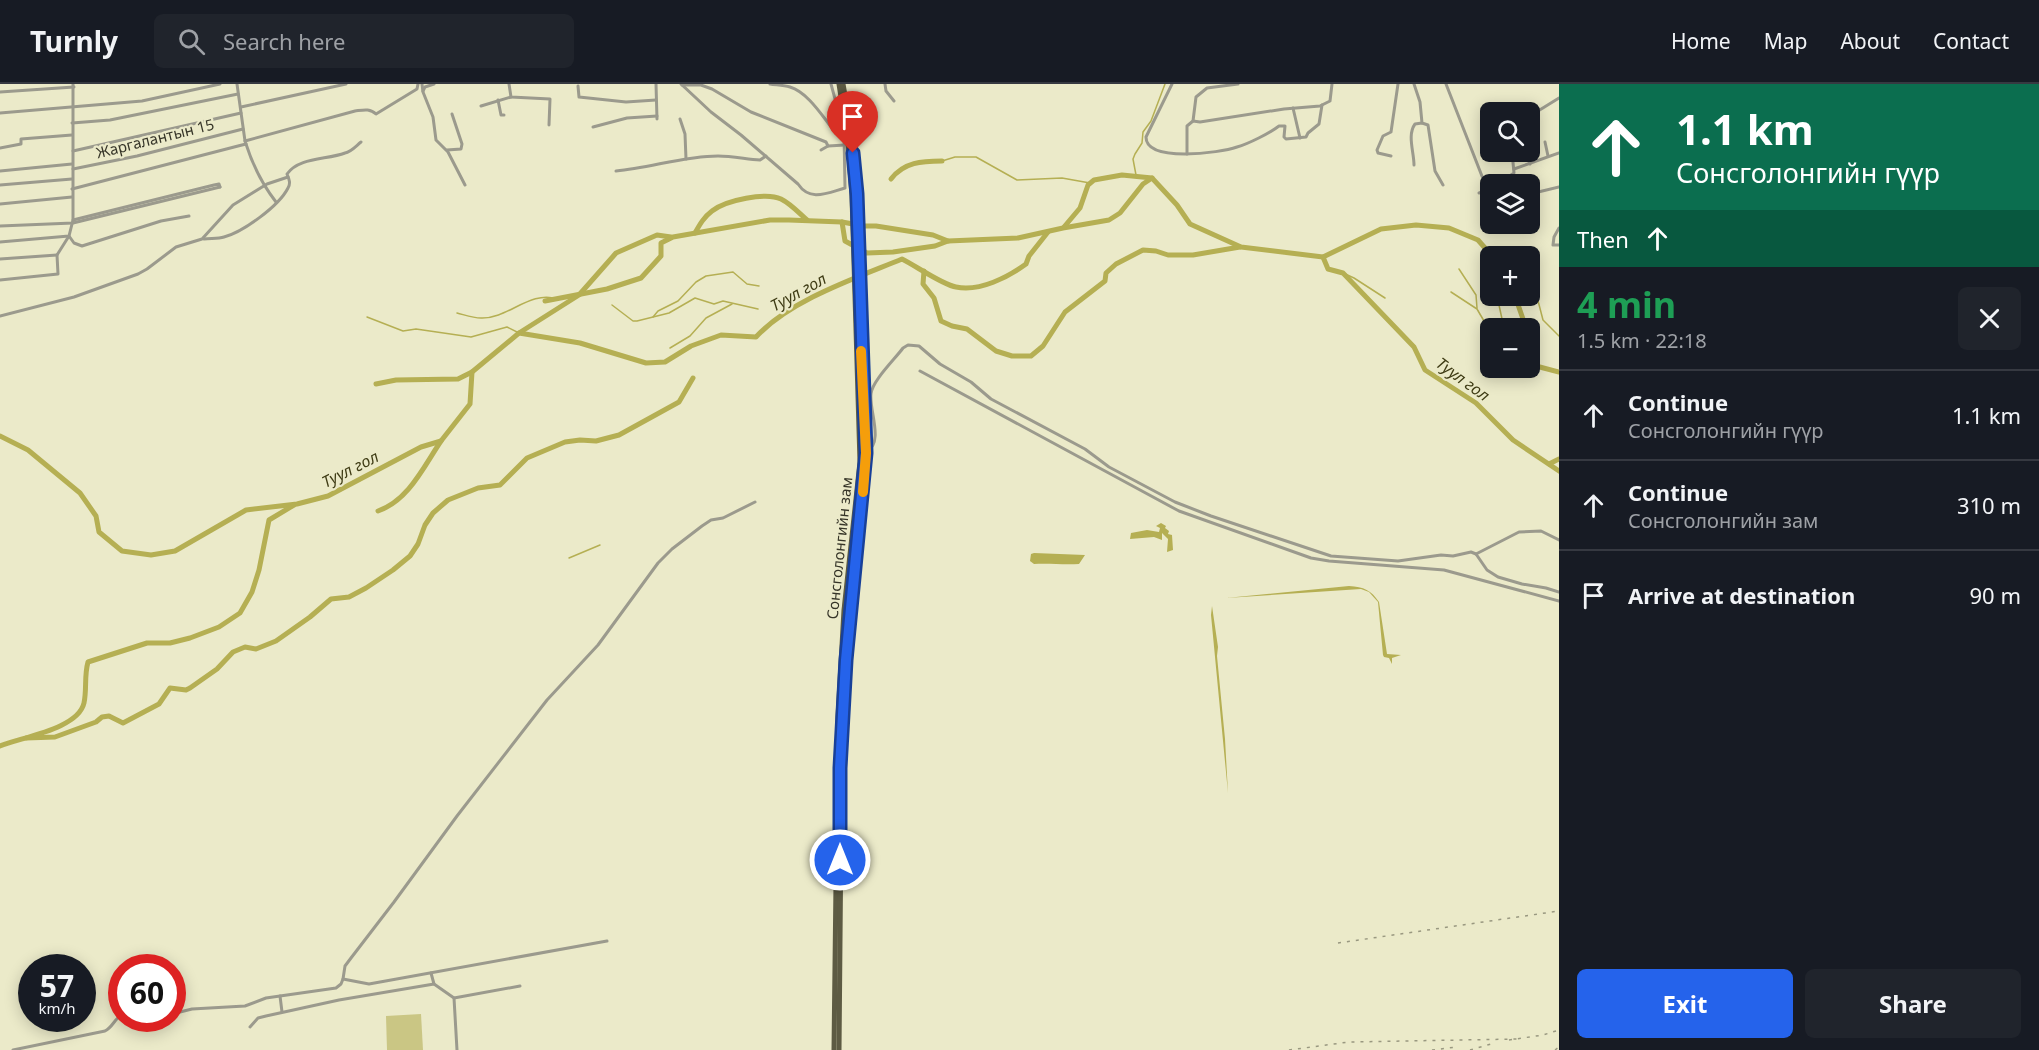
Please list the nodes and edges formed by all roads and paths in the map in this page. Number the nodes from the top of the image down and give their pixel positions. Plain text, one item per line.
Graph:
1 (220, 84) edge
2 (237, 84) edge
3 (346, 84) edge
4 (418, 84) edge
5 (423, 84) edge
6 (434, 84) edge
7 (509, 84) edge
8 (656, 84) edge
9 (681, 84) edge
10 (770, 84) edge
11 (885, 84) edge
12 (1172, 84) edge
13 (1238, 84) edge
14 (1332, 84) edge
15 (1398, 84) edge
16 (1414, 84) edge
17 (1446, 84) edge
18 (73, 85) edge
19 (837, 85) edge
20 (578, 86) dead end
21 (0, 92) edge
22 (423, 92) junction
23 (238, 94) junction
24 (511, 97) junction
25 (1559, 98) edge
26 (498, 100) junction
27 (656, 100) junction
28 (894, 101) dead end
29 (1322, 105) junction
30 (481, 106) dead end
31 (72, 107) junction
32 (241, 107) junction
33 (1293, 108) junction
34 (1540, 109) edge
35 (0, 113) edge
36 (241, 113) junction
37 (452, 114) dead end
38 (504, 115) dead end
39 (680, 119) dead end
40 (1193, 120) junction
41 (72, 123) junction
42 (1422, 123) junction
43 (549, 125) dead end
44 (593, 127) dead end
45 (844, 128) junction
46 (243, 129) junction
47 (72, 135) junction
48 (1300, 138) junction
49 (245, 142) junction
50 (361, 142) dead end
51 (1545, 142) dead end
52 (845, 143) junction
53 (828, 146) junction
54 (0, 148) edge
55 (445, 149) junction
56 (821, 150) dead end
57 (72, 151) junction
58 (1558, 153) edge
59 (1187, 154) junction
60 (766, 156) junction
61 (1391, 156) dead end
62 (1548, 156) junction
63 (686, 159) junction
64 (1513, 162) edge
65 (72, 164) junction
66 (1530, 164) joint
67 (1414, 165) dead end
68 (73, 169) junction
69 (1514, 169) junction
70 (0, 171) edge
71 (616, 171) dead end
72 (1483, 174) edge
73 (1512, 174) edge
74 (288, 177) junction
75 (72, 179) junction
76 (0, 185) edge
77 (465, 185) dead end
78 (1443, 185) dead end
79 (264, 186) junction
80 (1559, 187) edge
81 (72, 189) junction
82 (1540, 192) edge
83 (854, 195) junction
84 (72, 197) junction
85 (276, 202) junction
86 (148, 203) junction
87 (0, 204) edge
88 (189, 216) dead end
89 (73, 221) junction
90 (0, 226) edge
91 (1559, 228) edge
92 (69, 236) junction
93 (202, 239) junction
94 (0, 242) edge
95 (1559, 245) edge
96 (57, 255) junction
97 (0, 260) edge
98 (0, 279) edge
99 (0, 316) edge
100 (859, 337) junction
101 (920, 371) dead end
102 (866, 453) junction
103 (755, 502) dead end
104 (1559, 540) edge
105 (1476, 554) junction
106 (1559, 592) edge
107 (1559, 602) edge
108 (607, 941) dead end
109 (431, 974) junction
110 (343, 979) junction
111 (434, 984) junction
112 (520, 986) dead end
113 (280, 996) junction
114 (454, 998) junction
115 (186, 1010) edge
116 (282, 1012) junction
117 (108, 1028) edge
118 (250, 1028) dead end
119 (14, 1050) edge
120 (457, 1050) edge
121 (834, 1050) edge
122 (839, 1050) edge

1 - 31 street
2 - 23 street
3 - 32 street
4 - 49 street
5 - 22 street
6 - 22 street
7 - 24 street
8 - 27 street
9 - 53 street
9 - 60 street
10 - 45 street
11 - 28 street
12 - 59 street
13 - 40 street
14 - 29 street
15 - 61 street
16 - 42 street
17 - 72 street
18 - 21 street
18 - 31 street
19 - 45 main road
19 - 83 main road
20 - 27 street
22 - 55 street
23 - 32 street
23 - 41 street
24 - 26 street
24 - 43 street
25 - 34 street
26 - 30 street
26 - 38 street
27 - 44 street
29 - 33 street
29 - 48 street
31 - 35 street
31 - 41 street
32 - 36 street
33 - 40 street
33 - 48 street
36 - 46 street
36 - 57 street
37 - 55 street
39 - 63 street
40 - 59 street
41 - 47 street
42 - 67 street
42 - 78 street
45 - 52 main road
46 - 49 street
46 - 68 street, Жаргалантын 15
47 - 54 street
47 - 57 street
48 - 59 street
49 - 79 street
49 - 81 street
50 - 74 street
51 - 62 street
52 - 53 street
52 - 60 street
52 - 83 main road
53 - 56 street
55 - 77 street
57 - 65 street
58 - 62 street
60 - 63 street
62 - 66 street
63 - 71 street
64 - 69 street
65 - 68 street
65 - 70 street
66 - 69 street
68 - 75 street
69 - 73 street
74 - 79 street
74 - 85 street
75 - 76 street
75 - 81 street
79 - 85 street
79 - 93 street
80 - 82 street
81 - 84 street
83 - 100 main road
84 - 87 street
84 - 89 street
85 - 93 street
86 - 86 street
86 - 89 street
88 - 92 street
89 - 90 street
89 - 92 street
91 - 95 street
92 - 94 street
92 - 96 street
93 - 99 street
96 - 97 street
96 - 98 street
100 - 102 main road, Сонсголонгийн зам
100 - 121 main road, Сонсголонгийн зам
101 - 107 street
102 - 105 street
102 - 122 main road, Сонсголонгийн зам
103 - 110 street
104 - 105 street
105 - 106 street
108 - 109 street
109 - 110 street
109 - 111 street
110 - 113 street
111 - 114 street
111 - 116 street
112 - 114 street
113 - 115 street
113 - 116 street
114 - 120 street
116 - 118 street
117 - 119 street

